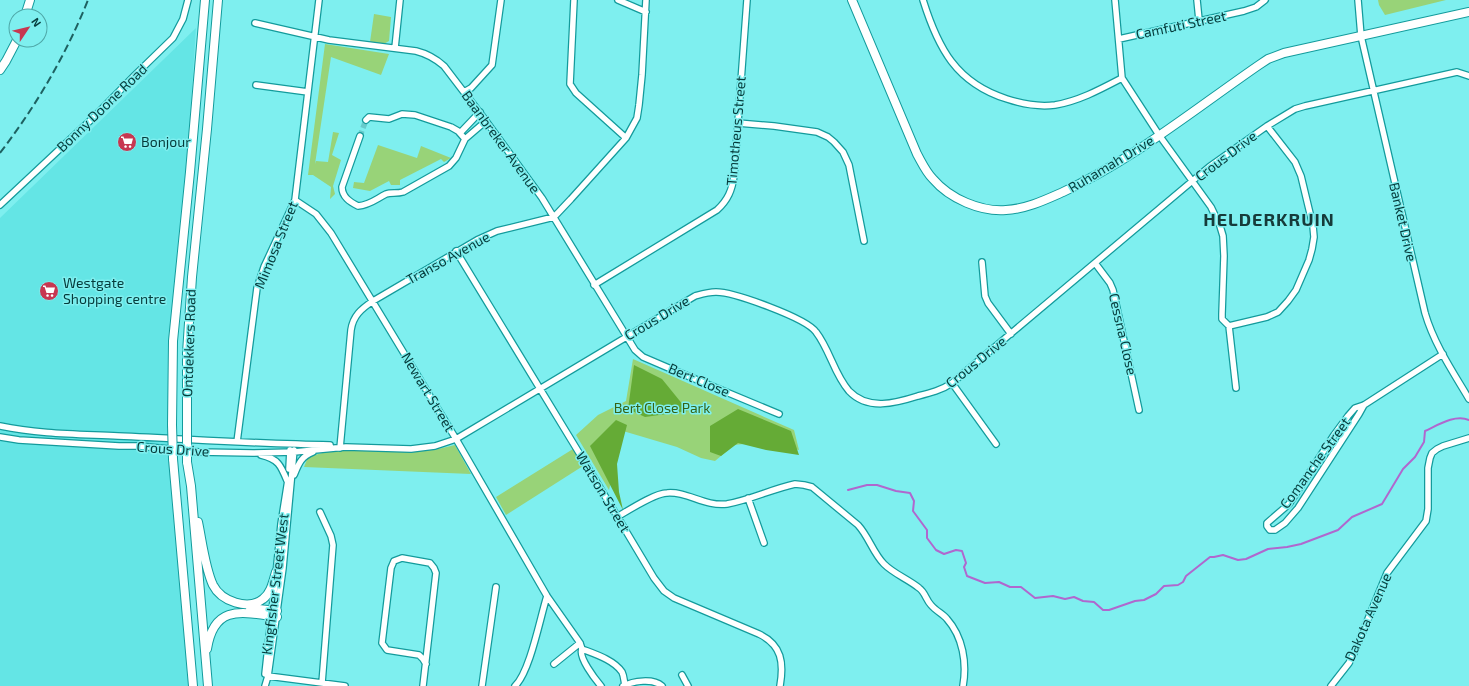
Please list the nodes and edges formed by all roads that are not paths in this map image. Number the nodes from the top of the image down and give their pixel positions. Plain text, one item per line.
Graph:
1 (188, 0) edge
2 (204, 0) edge
3 (218, 0) edge
4 (319, 0) edge
5 (400, 0) edge
6 (501, 0) edge
7 (574, 0) edge
8 (618, 0) edge
9 (646, 0) edge
10 (747, 0) edge
11 (852, 0) edge
12 (923, 0) edge
13 (1115, 0) edge
14 (1197, 0) edge
15 (1265, 0) edge
16 (1358, 0) edge
17 (646, 12) junction
18 (1469, 12) edge
19 (1199, 20) junction
20 (255, 23) dead end
21 (315, 36) junction
22 (1361, 36) junction
23 (1119, 38) junction
24 (12, 48) edge
25 (395, 48) junction
26 (0, 70) edge
27 (1469, 76) edge
28 (1122, 78) junction
29 (256, 85) dead end
30 (1374, 90) junction
31 (308, 92) junction
32 (464, 92) junction
33 (480, 112) junction
34 (366, 120) dead end
35 (486, 121) junction
36 (738, 123) junction
37 (1267, 126) junction
38 (460, 133) junction
39 (1159, 135) junction
40 (360, 136) tunnel mouth
41 (626, 138) junction
42 (465, 139) junction
43 (1193, 181) junction
44 (295, 200) junction
45 (0, 205) edge
46 (554, 217) junction
47 (864, 241) dead end
48 (456, 251) junction
49 (982, 262) dead end
50 (1095, 263) junction
51 (594, 285) junction
52 (373, 301) junction
53 (1229, 326) junction
54 (1011, 334) junction
55 (626, 336) junction
56 (1443, 354) junction
57 (952, 384) junction
58 (1236, 388) dead end
59 (541, 389) junction
60 (1469, 399) edge
61 (1364, 405) junction
62 (1139, 410) dead end
63 (779, 414) dead end
64 (0, 426) edge
65 (0, 437) edge
66 (1469, 438) edge
67 (456, 439) junction
68 (237, 442) junction
69 (292, 444) junction
70 (996, 444) dead end
71 (342, 447) junction
72 (327, 448) junction
73 (253, 453) junction
74 (292, 453) junction
75 (290, 483) junction
76 (191, 486) junction
77 (748, 498) junction
78 (320, 512) dead end
79 (617, 517) junction
80 (764, 543) dead end
81 (276, 572) junction
82 (496, 587) dead end
83 (216, 591) junction
84 (547, 596) junction
85 (274, 614) junction
86 (581, 646) junction
87 (206, 660) junction
88 (426, 664) junction
89 (554, 664) dead end
90 (682, 675) dead end
91 (268, 676) junction
92 (322, 683) junction
93 (624, 685) edge
94 (193, 686) edge
95 (208, 686) edge
96 (264, 686) edge
97 (345, 686) edge
98 (424, 686) edge
99 (482, 686) edge
100 (515, 686) edge
101 (601, 686) edge
102 (662, 686) edge
103 (688, 686) edge
104 (780, 686) edge
105 (963, 686) edge
106 (1332, 686) edge

1 - 45 street, Bonny Doone Road
2 - 94 main road, Ontdekkers Road, bridge
3 - 76 main road, Ontdekkers Road, bridge
4 - 21 street, Mimosa Street
5 - 25 street
6 - 32 street
7 - 41 street
8 - 17 street
9 - 17 street
10 - 36 street, Timotheus Street
11 - 39 main road, Ruhamah Drive
12 - 28 street
13 - 23 street
14 - 19 street
15 - 19 street, Camfuti Street
16 - 22 street, Banket Drive
17 - 41 street
18 - 22 main road, Ruhamah Drive
19 - 23 street, Camfuti Street
20 - 21 street, Baanbreker Avenue
21 - 25 street, Baanbreker Avenue
21 - 31 street, Mimosa Street
22 - 30 street, Banket Drive
22 - 39 main road, Ruhamah Drive
23 - 28 street
24 - 26 main road
25 - 32 street, Baanbreker Avenue
27 - 30 street, Crous Drive
28 - 39 street
29 - 31 street
30 - 37 street, Crous Drive
30 - 56 street, Banket Drive
31 - 44 street, Mimosa Street
32 - 33 street, Baanbreker Avenue
33 - 35 street, Baanbreker Avenue
33 - 38 street
34 - 38 street
35 - 42 street
35 - 46 street, Baanbreker Avenue
36 - 47 street
36 - 51 street, Timotheus Street
37 - 43 street, Crous Drive
37 - 53 street
38 - 42 street
39 - 43 street
40 - 42 street
41 - 46 street
43 - 50 street, Crous Drive
43 - 53 street
44 - 52 street, Newart Street
44 - 68 street, Mimosa Street
46 - 48 street, Transo Avenue
46 - 51 street, Baanbreker Avenue
48 - 52 street, Transo Avenue
48 - 59 street, Watson Street
49 - 54 street
50 - 54 street, Crous Drive
50 - 62 street, Cessna Close
51 - 55 street, Baanbreker Avenue
52 - 67 street, Newart Street
52 - 71 street, Transo Avenue
53 - 58 street
54 - 57 street, Crous Drive
55 - 57 street, Crous Drive
55 - 59 street, Crous Drive
55 - 63 street, Bert Close
56 - 60 street, Banket Drive
56 - 61 street, Comanche Street
57 - 70 street
59 - 67 street, Crous Drive
59 - 79 street, Watson Street
61 - 61 street, Comanche Street
64 - 68 street, Crous Drive
65 - 73 street, Crous Drive
66 - 106 street, Dakota Avenue
67 - 71 street, Crous Drive
67 - 84 street, Newart Street
68 - 69 street, Crous Drive
69 - 71 street, Crous Drive
69 - 74 street, Kingfisher Street West
71 - 72 street, Crous Drive
72 - 74 street, Crous Drive
72 - 75 street, Kingfisher Street West
73 - 74 street, Crous Drive
73 - 75 street
74 - 75 street, Kingfisher Street West
75 - 81 street, Kingfisher Street West
75 - 85 street, Kingfisher Street West
76 - 83 main road
76 - 87 main road, Ontdekkers Road
77 - 79 street
77 - 80 street
77 - 105 street
78 - 92 street
79 - 104 street, Watson Street
81 - 83 main road
81 - 85 street, Kingfisher Street West
82 - 99 street
83 - 85 main road
84 - 86 street, Newart Street
84 - 100 street
85 - 87 main road
85 - 91 street, Kingfisher Street West
85 - 96 street, Kingfisher Street West
86 - 89 street
86 - 93 street
86 - 101 street, Newart Street
87 - 95 main road, Ontdekkers Road
88 - 88 street
88 - 98 street
90 - 103 street
91 - 92 street
91 - 96 street, Kingfisher Street West
92 - 97 street
93 - 102 street

